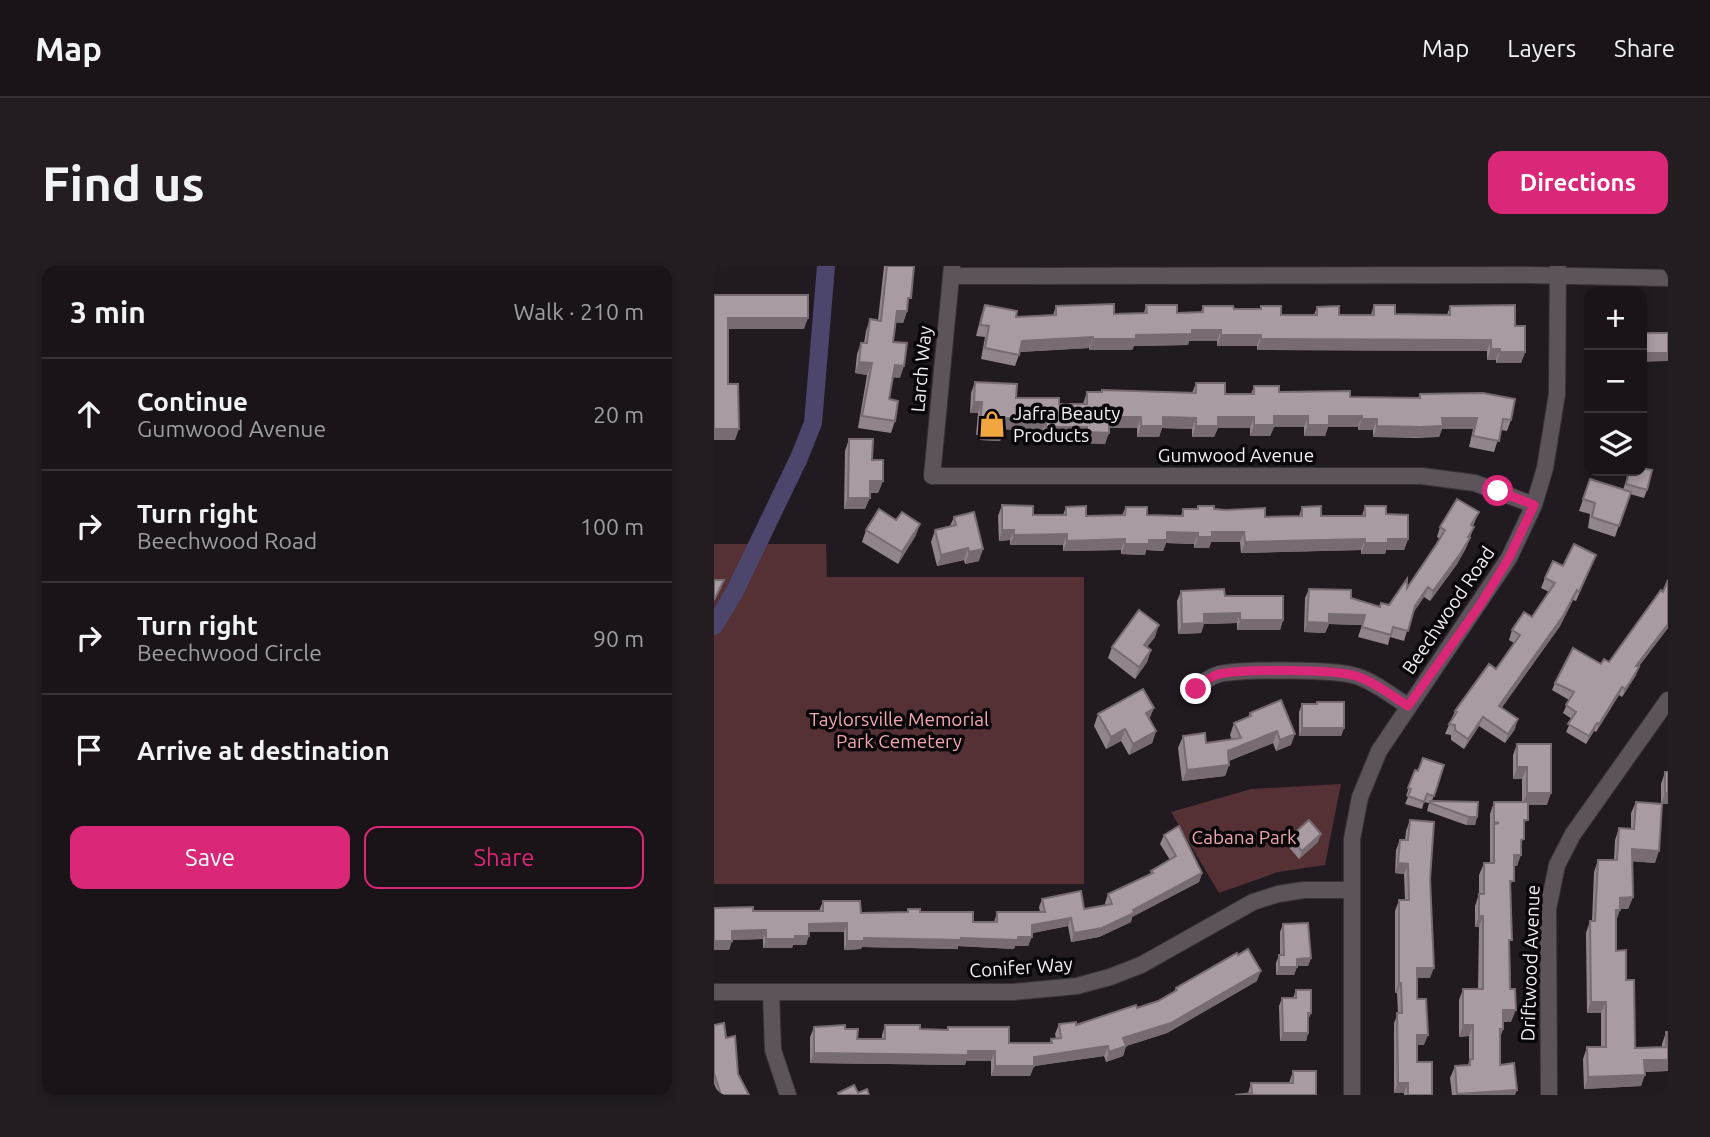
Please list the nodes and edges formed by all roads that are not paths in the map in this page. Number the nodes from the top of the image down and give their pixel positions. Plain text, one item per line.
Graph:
1 (951, 271) edge
2 (1558, 271) edge
3 (1668, 278) edge
4 (932, 476) joint
5 (1534, 505) junction
6 (1196, 689) dead end
7 (1668, 700) edge
8 (1408, 706) junction
9 (1352, 890) junction
10 (714, 992) edge
11 (771, 993) junction
12 (788, 1095) edge
13 (1352, 1095) edge
14 (1549, 1095) edge

1 - 2 street
1 - 4 street, Larch Way
2 - 3 street
2 - 5 street, Beechwood Road
4 - 5 street, Gumwood Avenue
5 - 8 street, Beechwood Road
6 - 8 street
7 - 14 street, Driftwood Avenue
8 - 9 street, Beechwood Road
9 - 11 street, Conifer Way
9 - 13 street, Beechwood Road
10 - 11 street, Conifer Way
11 - 12 street

